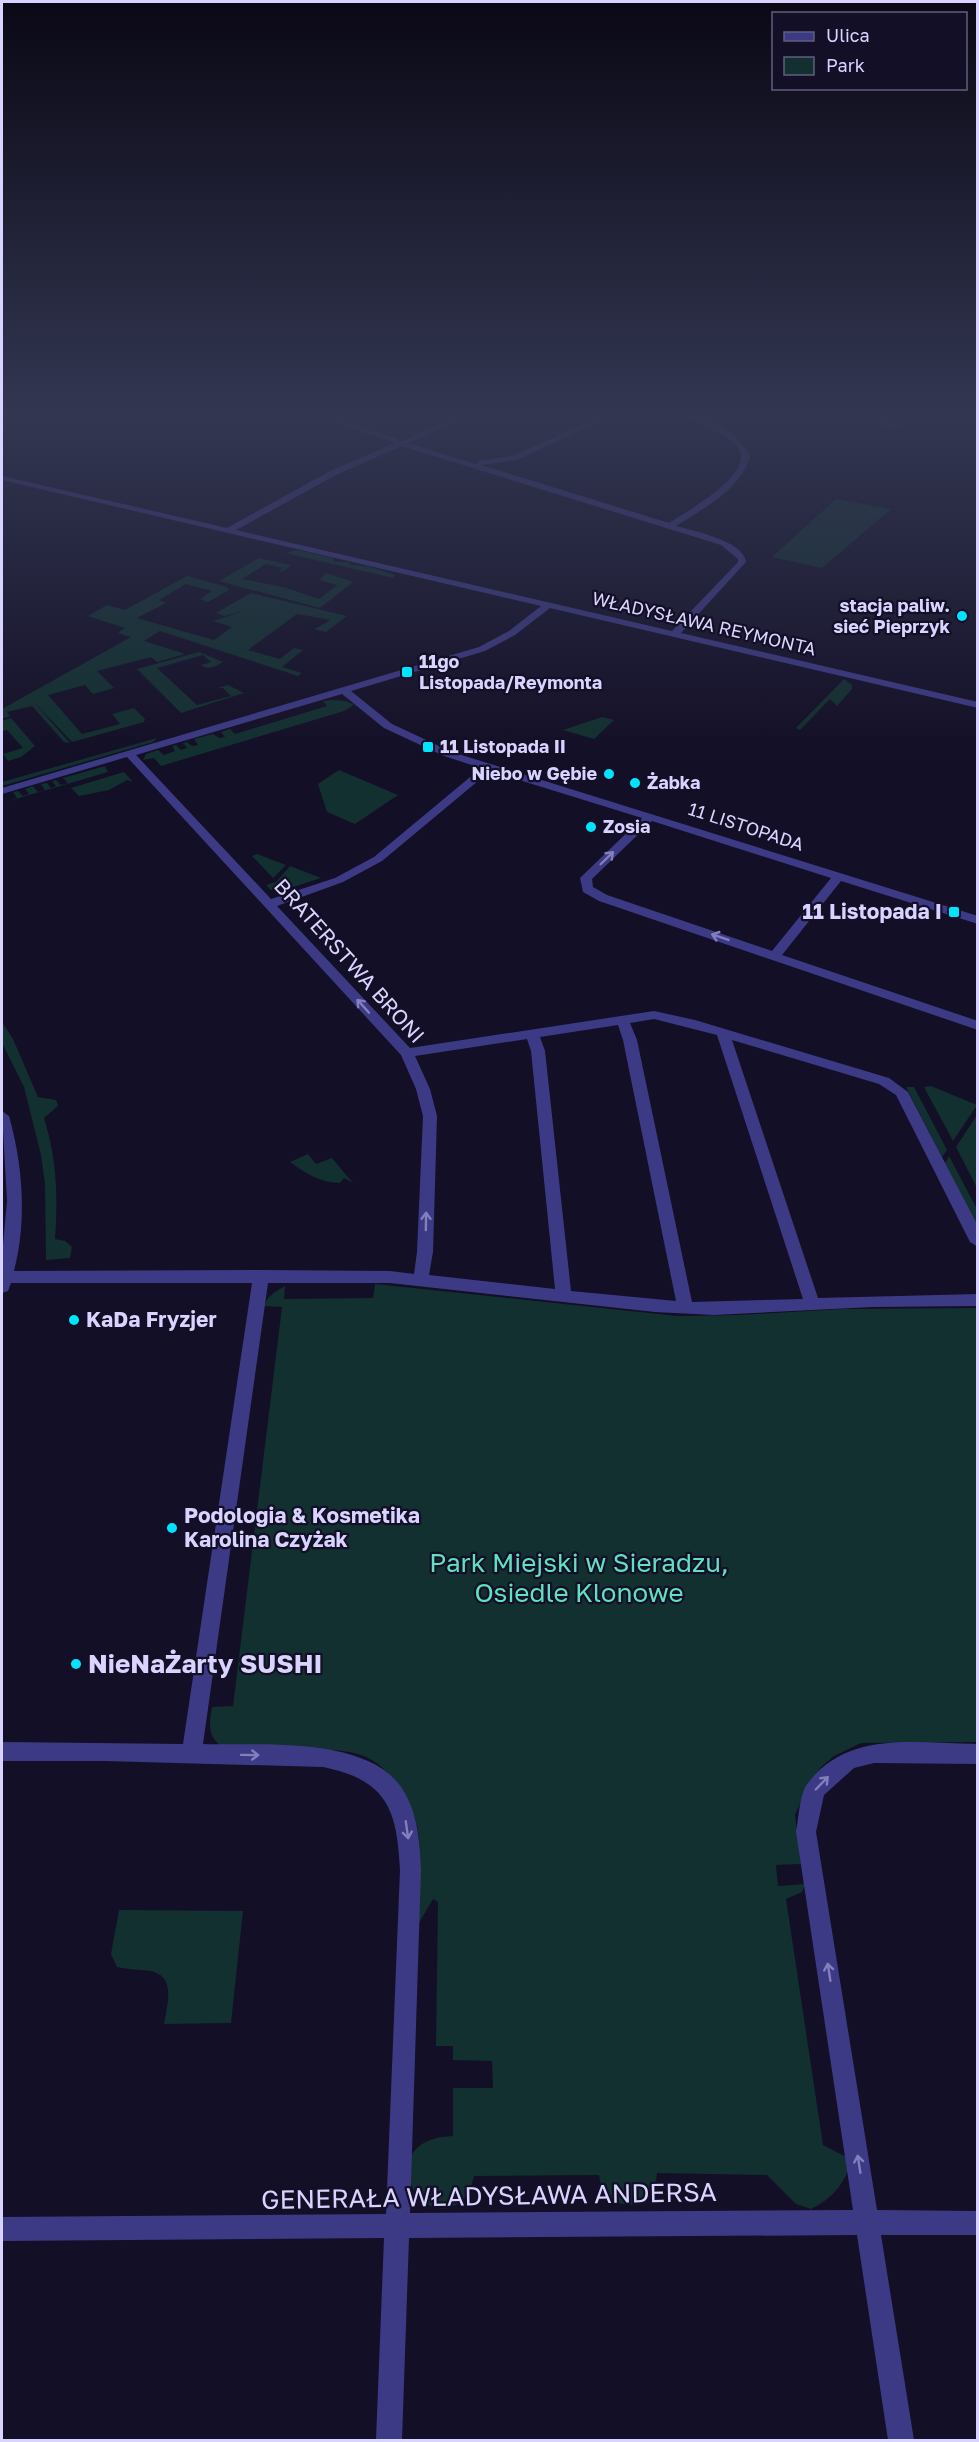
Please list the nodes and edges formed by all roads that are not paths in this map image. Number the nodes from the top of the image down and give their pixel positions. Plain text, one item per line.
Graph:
1 (211, 527) edge
2 (235, 527) edge
3 (673, 527) edge
4 (228, 531) junction
5 (548, 605) junction
6 (674, 635) junction
7 (345, 690) junction
8 (978, 705) edge
9 (129, 753) junction
10 (488, 767) junction
11 (2, 791) edge
12 (651, 816) junction
13 (839, 876) junction
14 (270, 904) junction
15 (978, 920) edge
16 (775, 956) junction
17 (622, 1019) junction
18 (978, 1026) edge
19 (532, 1034) junction
20 (723, 1034) junction
21 (407, 1053) junction
22 (2, 1116) edge
23 (978, 1242) edge
24 (261, 1276) junction
25 (421, 1279) junction
26 (3, 1282) edge
27 (564, 1296) junction
28 (978, 1300) edge
29 (812, 1303) junction
30 (686, 1308) junction
31 (2, 1752) edge
32 (192, 1753) junction
33 (978, 1754) edge
34 (868, 2222) junction
35 (978, 2223) edge
36 (399, 2227) junction
37 (2, 2229) edge
38 (388, 2440) edge
39 (902, 2440) edge

1 - 4 street, WŁADYSŁAWA REYMONTA
2 - 4 street
3 - 6 street
4 - 5 street, WŁADYSŁAWA REYMONTA
5 - 6 street, WŁADYSŁAWA REYMONTA
5 - 7 street
6 - 8 street, WŁADYSŁAWA REYMONTA
7 - 9 street
7 - 10 street, 11 LISTOPADA
9 - 11 street
9 - 14 street, BRATERSTWA BRONI
10 - 12 street, 11 LISTOPADA
10 - 14 street
12 - 13 street, 11 LISTOPADA
16 -> 12 street
13 - 15 street, 11 LISTOPADA
13 - 16 street
21 -> 14 street, BRATERSTWA BRONI
16 - 18 street
17 - 19 street
17 - 20 street
17 - 30 street
19 - 21 street
19 - 27 street
20 - 23 street
20 - 29 street
25 -> 21 street, BRATERSTWA BRONI
22 - 26 street
24 - 25 street
24 - 26 street
24 - 32 street
25 - 27 street
27 - 30 street
28 - 29 street
29 - 30 street
31 - 32 street
32 -> 36 street
34 -> 33 street
34 - 35 street, GENERAŁA WŁADYSŁAWA ANDERSA
34 - 36 street, GENERAŁA WŁADYSŁAWA ANDERSA
34 - 39 street
36 - 37 street, GENERAŁA WŁADYSŁAWA ANDERSA
36 - 38 street

